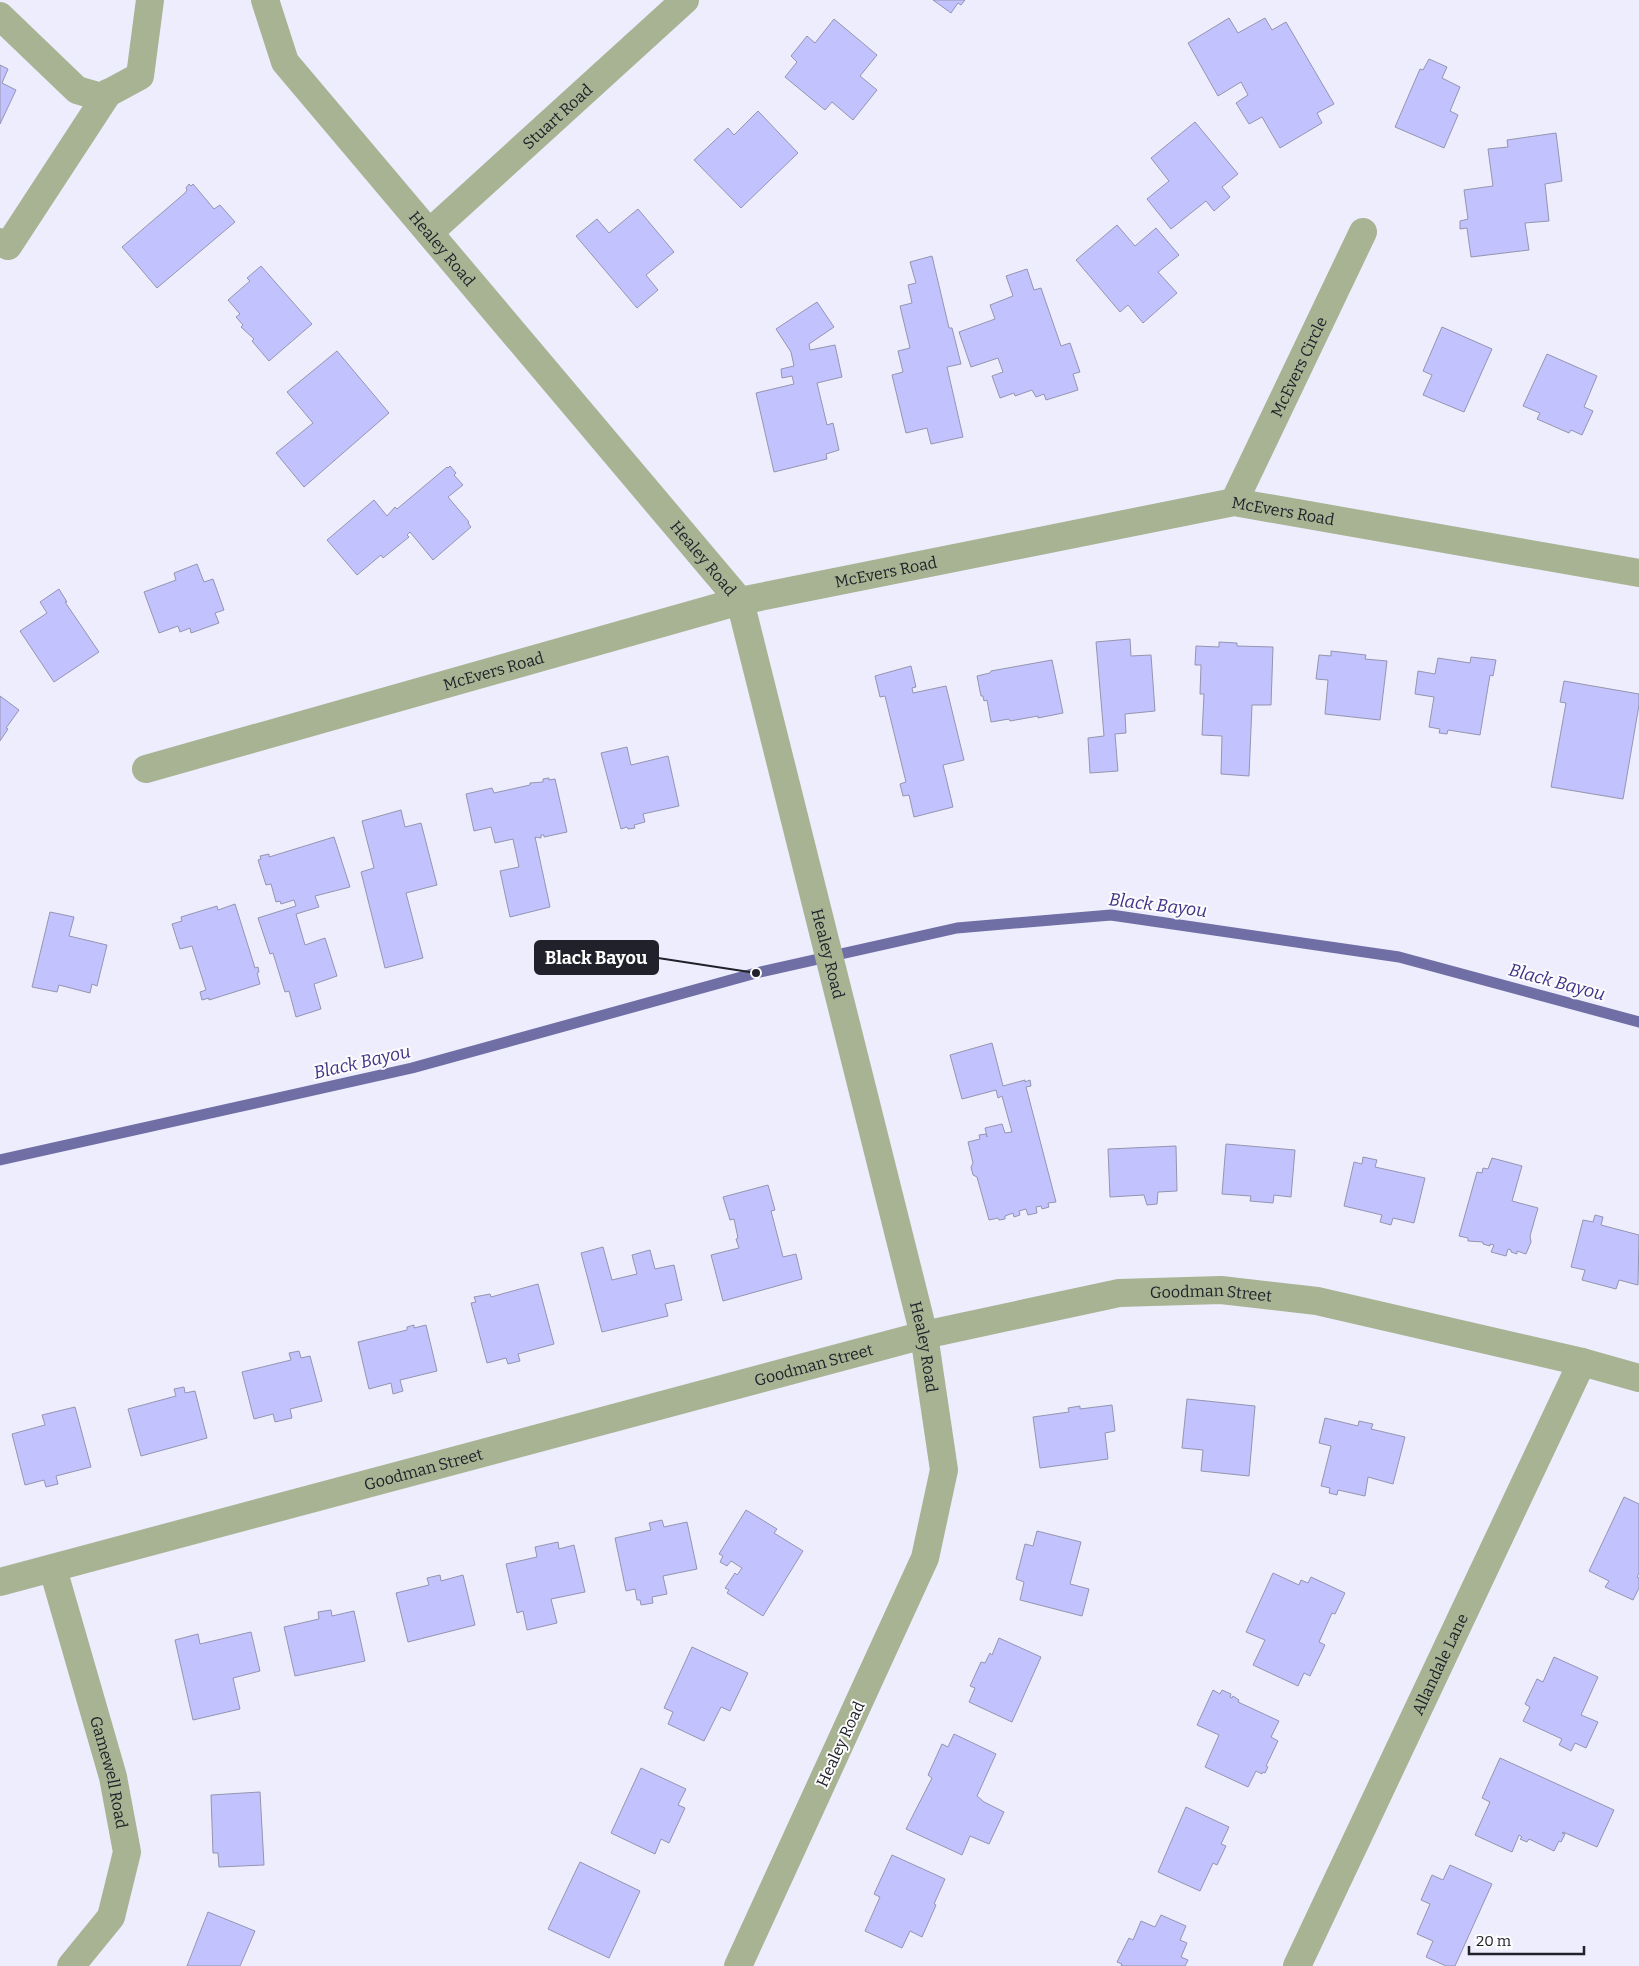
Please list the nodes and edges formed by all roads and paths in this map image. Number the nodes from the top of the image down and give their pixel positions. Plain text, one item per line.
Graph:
1 (150, 0) edge
2 (265, 0) edge
3 (685, 0) edge
4 (0, 16) edge
5 (108, 93) junction
6 (430, 232) junction
7 (1363, 232) dead end
8 (0, 242) edge
9 (1234, 502) junction
10 (1639, 573) edge
11 (740, 601) junction
12 (146, 769) dead end
13 (924, 1335) junction
14 (1582, 1362) junction
15 (1639, 1378) edge
16 (53, 1569) junction
17 (0, 1582) edge
18 (72, 1966) edge
19 (738, 1966) edge
20 (1297, 1966) edge

1 - 5 street
2 - 6 street, Healey Road
3 - 6 street, Stuart Road
4 - 5 street
5 - 8 street
6 - 11 street, Healey Road
7 - 9 street, McEvers Circle
9 - 10 street, McEvers Road
9 - 11 street, McEvers Road
11 - 12 street, McEvers Road
11 - 13 street, Healey Road
13 - 14 street, Goodman Street
13 - 16 street, Goodman Street
13 - 19 street, Healey Road
14 - 15 street, Goodman Street
14 - 20 street, Allandale Lane
16 - 17 street, Goodman Street
16 - 18 street, Gamewell Road

